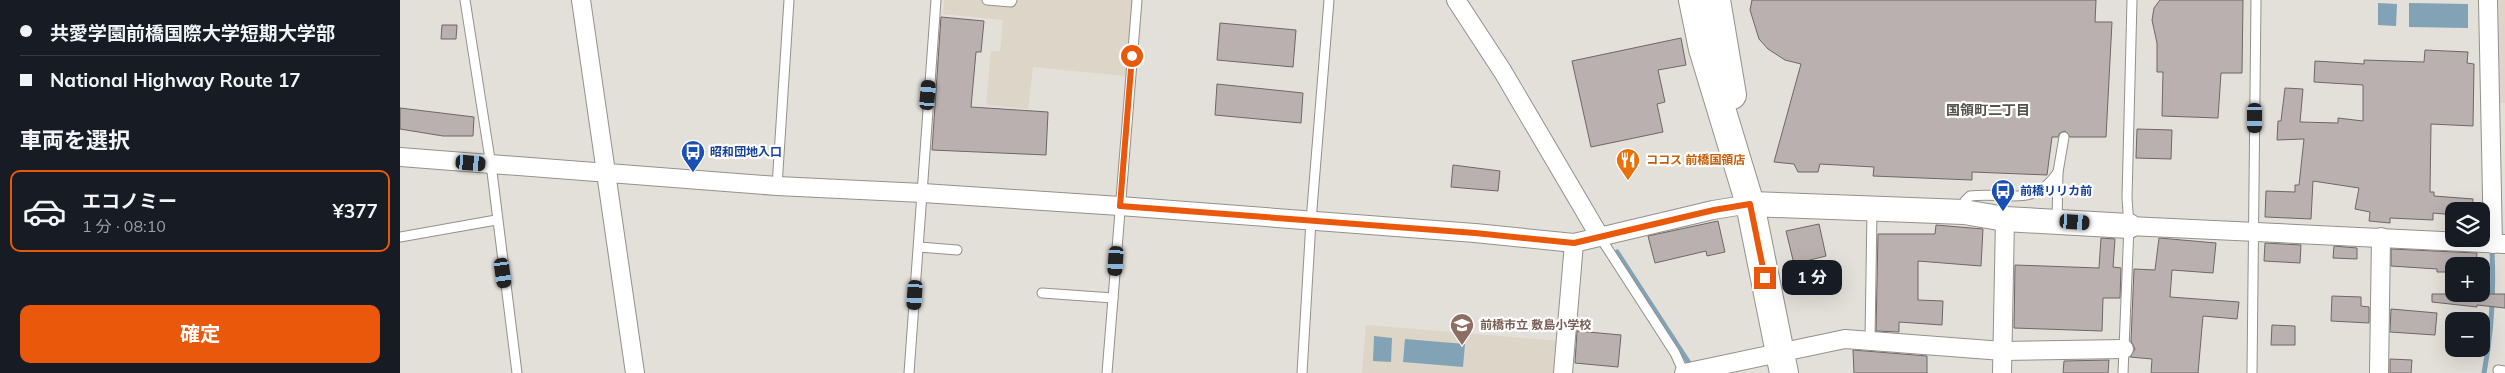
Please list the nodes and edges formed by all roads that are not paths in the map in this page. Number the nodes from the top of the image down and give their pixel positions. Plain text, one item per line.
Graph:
1 (465, 0) edge
2 (581, 0) edge
3 (789, 0) edge
4 (936, 0) edge
5 (987, 0) edge
6 (1012, 0) edge
7 (1137, 0) edge
8 (1329, 0) edge
9 (1456, 0) edge
10 (1694, 0) edge
11 (1716, 0) edge
12 (2132, 0) edge
13 (2256, 0) edge
14 (2488, 0) edge
15 (2498, 114) edge
16 (2064, 137) dead end
17 (400, 157) edge
18 (489, 165) junction
19 (2058, 172) junction
20 (607, 174) junction
21 (777, 186) junction
22 (923, 193) junction
23 (1747, 193) junction
24 (1120, 206) junction
25 (1872, 208) junction
26 (1964, 212) junction
27 (2005, 219) junction
28 (496, 220) junction
29 (1311, 221) junction
30 (2057, 221) junction
31 (2128, 226) junction
32 (2254, 232) junction
33 (400, 237) edge
34 (1600, 237) junction
35 (2382, 238) junction
36 (1574, 243) junction
37 (2499, 244) edge
38 (919, 247) junction
39 (957, 250) dead end
40 (1042, 293) dead end
41 (1113, 298) junction
42 (1870, 340) junction
43 (2124, 349) junction
44 (2003, 351) junction
45 (1781, 363) edge
46 (517, 373) edge
47 (636, 373) edge
48 (909, 373) edge
49 (1107, 373) edge
50 (1302, 373) edge
51 (1563, 373) edge
52 (1684, 373) edge
53 (2002, 373) edge
54 (2123, 373) edge
55 (2252, 373) edge
56 (2380, 373) edge

1 - 18 lane
2 - 20 street
3 - 21 lane
4 - 22 lane
5 - 6 lane
7 - 24 lane
8 - 29 lane
9 - 34 street
10 - 23 highway
11 - 23 highway
12 - 31 lane
13 - 32 lane
14 - 15 street
15 - 37 street
16 - 19 lane
17 - 18 street
18 - 20 street
18 - 28 lane
19 - 26 lane
19 - 30 lane
20 - 21 street
20 - 47 street
21 - 22 street
22 - 24 street
22 - 38 lane
23 - 25 street
23 - 34 street
23 - 45 highway
24 - 29 street
24 - 41 lane
25 - 26 street
25 - 42 lane
26 - 27 street
27 - 30 street
27 - 44 street
28 - 33 lane
28 - 46 lane
29 - 36 street
29 - 50 lane
30 - 31 street
31 - 32 street
31 - 43 lane
32 - 35 street
32 - 55 lane
34 - 36 street
34 - 52 lane
35 - 37 street
35 - 56 street
36 - 51 street
38 - 39 lane
38 - 48 lane
40 - 41 lane
41 - 49 lane
42 - 44 street
42 - 45 street
43 - 44 street
43 - 54 lane
44 - 53 street
45 - 52 street

